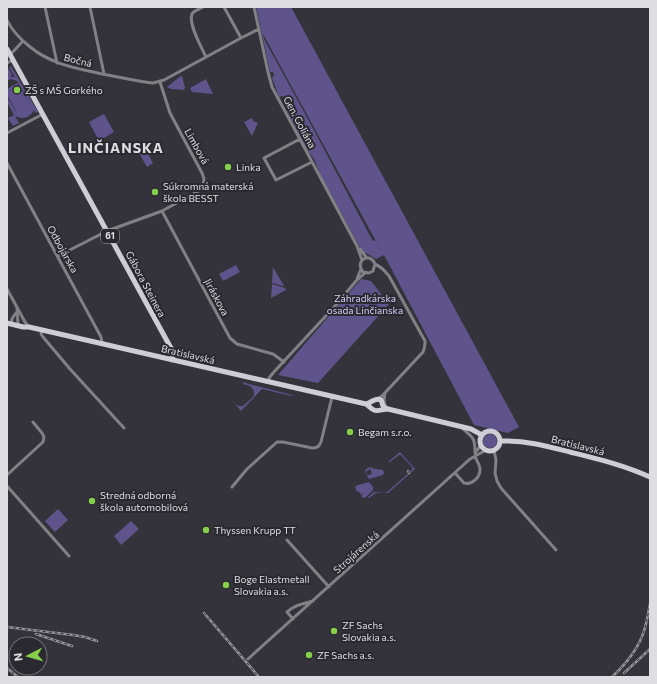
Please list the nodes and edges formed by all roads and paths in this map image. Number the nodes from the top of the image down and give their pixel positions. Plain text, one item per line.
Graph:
1 (45, 7) edge
2 (90, 7) edge
3 (203, 7) edge
4 (224, 7) edge
5 (254, 7) edge
6 (7, 20) edge
7 (259, 29) junction
8 (241, 38) junction
9 (23, 41) junction
10 (7, 49) edge
11 (11, 57) junction
12 (206, 57) junction
13 (7, 63) edge
14 (57, 63) junction
15 (104, 74) junction
16 (160, 82) junction
17 (43, 114) junction
18 (7, 133) edge
19 (300, 139) junction
20 (312, 162) junction
21 (7, 163) edge
22 (162, 211) junction
23 (107, 230) junction
24 (357, 246) junction
25 (58, 256) junction
26 (367, 258) junction
27 (362, 260) junction
28 (375, 264) junction
29 (361, 269) junction
30 (375, 269) junction
31 (384, 270) junction
32 (365, 272) junction
33 (356, 281) junction
34 (7, 289) edge
35 (17, 308) junction
36 (17, 312) junction
37 (23, 318) junction
38 (14, 324) edge
39 (29, 327) junction
40 (42, 330) junction
41 (102, 343) junction
42 (172, 360) junction
43 (284, 362) junction
44 (268, 382) junction
45 (332, 397) junction
46 (382, 400) junction
47 (371, 405) junction
48 (388, 410) junction
49 (33, 422) dead end
50 (461, 427) junction
51 (124, 428) dead end
52 (482, 435) junction
53 (500, 441) junction
54 (481, 445) junction
55 (486, 450) junction
56 (494, 450) junction
57 (473, 456) junction
58 (455, 473) junction
59 (7, 475) edge
60 (650, 477) edge
61 (7, 486) edge
62 (232, 487) dead end
63 (287, 540) dead end
64 (556, 550) dead end
65 (69, 556) dead end
66 (329, 587) junction
67 (314, 600) junction
68 (293, 619) junction
69 (248, 659) dead end

1 - 14 street
2 - 15 street
3 - 12 street
4 - 8 street
5 - 7 street, Gen. Goliána
6 - 9 street, Bočná
7 - 8 street
7 - 19 street, Gen. Goliána
8 - 12 street
9 - 11 street
9 - 14 street, Bočná
10 - 11 main road, Gábora Steinera / 61
11 - 13 street
11 - 17 main road, Gábora Steinera / 61
12 - 16 street
14 - 15 street, Bočná
15 - 16 street, Bočná
16 - 22 street, Limbová
17 - 18 street
17 - 23 main road, Gábora Steinera / 61
19 - 20 street, Gen. Goliána
19 - 20 street
20 - 24 street, Gen. Goliána
21 - 25 street, Odbojárska
22 - 23 street, Limbová
22 - 43 street, Jiráskova
23 - 25 street, Limbová
23 - 42 main road, Gábora Steinera / 61
24 - 26 street
24 - 27 street
25 - 41 street, Odbojárska
26 - 27 street
26 - 28 street
27 - 29 street
28 - 30 street
28 - 31 street
29 - 32 street
29 - 33 street
30 - 31 street
30 - 32 street
31 - 46 street
32 - 33 street
33 - 43 street
34 - 35 street
35 - 36 street
35 - 37 street
36 - 38 street
36 - 38 street
37 - 38 street
37 - 39 street
38 - 39 main road, Bratislavská
39 - 40 main road, Bratislavská
40 - 41 main road, Bratislavská
40 - 51 street
41 - 42 main road, Bratislavská
42 - 44 main road, Bratislavská
43 - 44 street
44 - 45 main road, Bratislavská
45 - 47 main road, Bratislavská
45 - 62 street
46 - 47 main road, Bratislavská
46 - 47 main road, Bratislavská
46 - 48 main road, Bratislavská
46 - 48 street
48 - 50 main road, Bratislavská
49 - 59 street
50 - 52 main road, Bratislavská
50 - 57 street
52 - 53 main road, Bratislavská
52 - 54 main road
53 - 56 main road
53 - 60 main road, Bratislavská
54 - 55 main road
54 - 57 street
55 - 56 main road
55 - 57 street
56 - 64 street
57 - 58 street, Strojárenská
57 - 58 street
58 - 66 street, Strojárenská
61 - 65 street
63 - 66 street
66 - 67 street, Strojárenská
67 - 68 street, Strojárenská
67 - 68 street
68 - 69 street, Strojárenská

